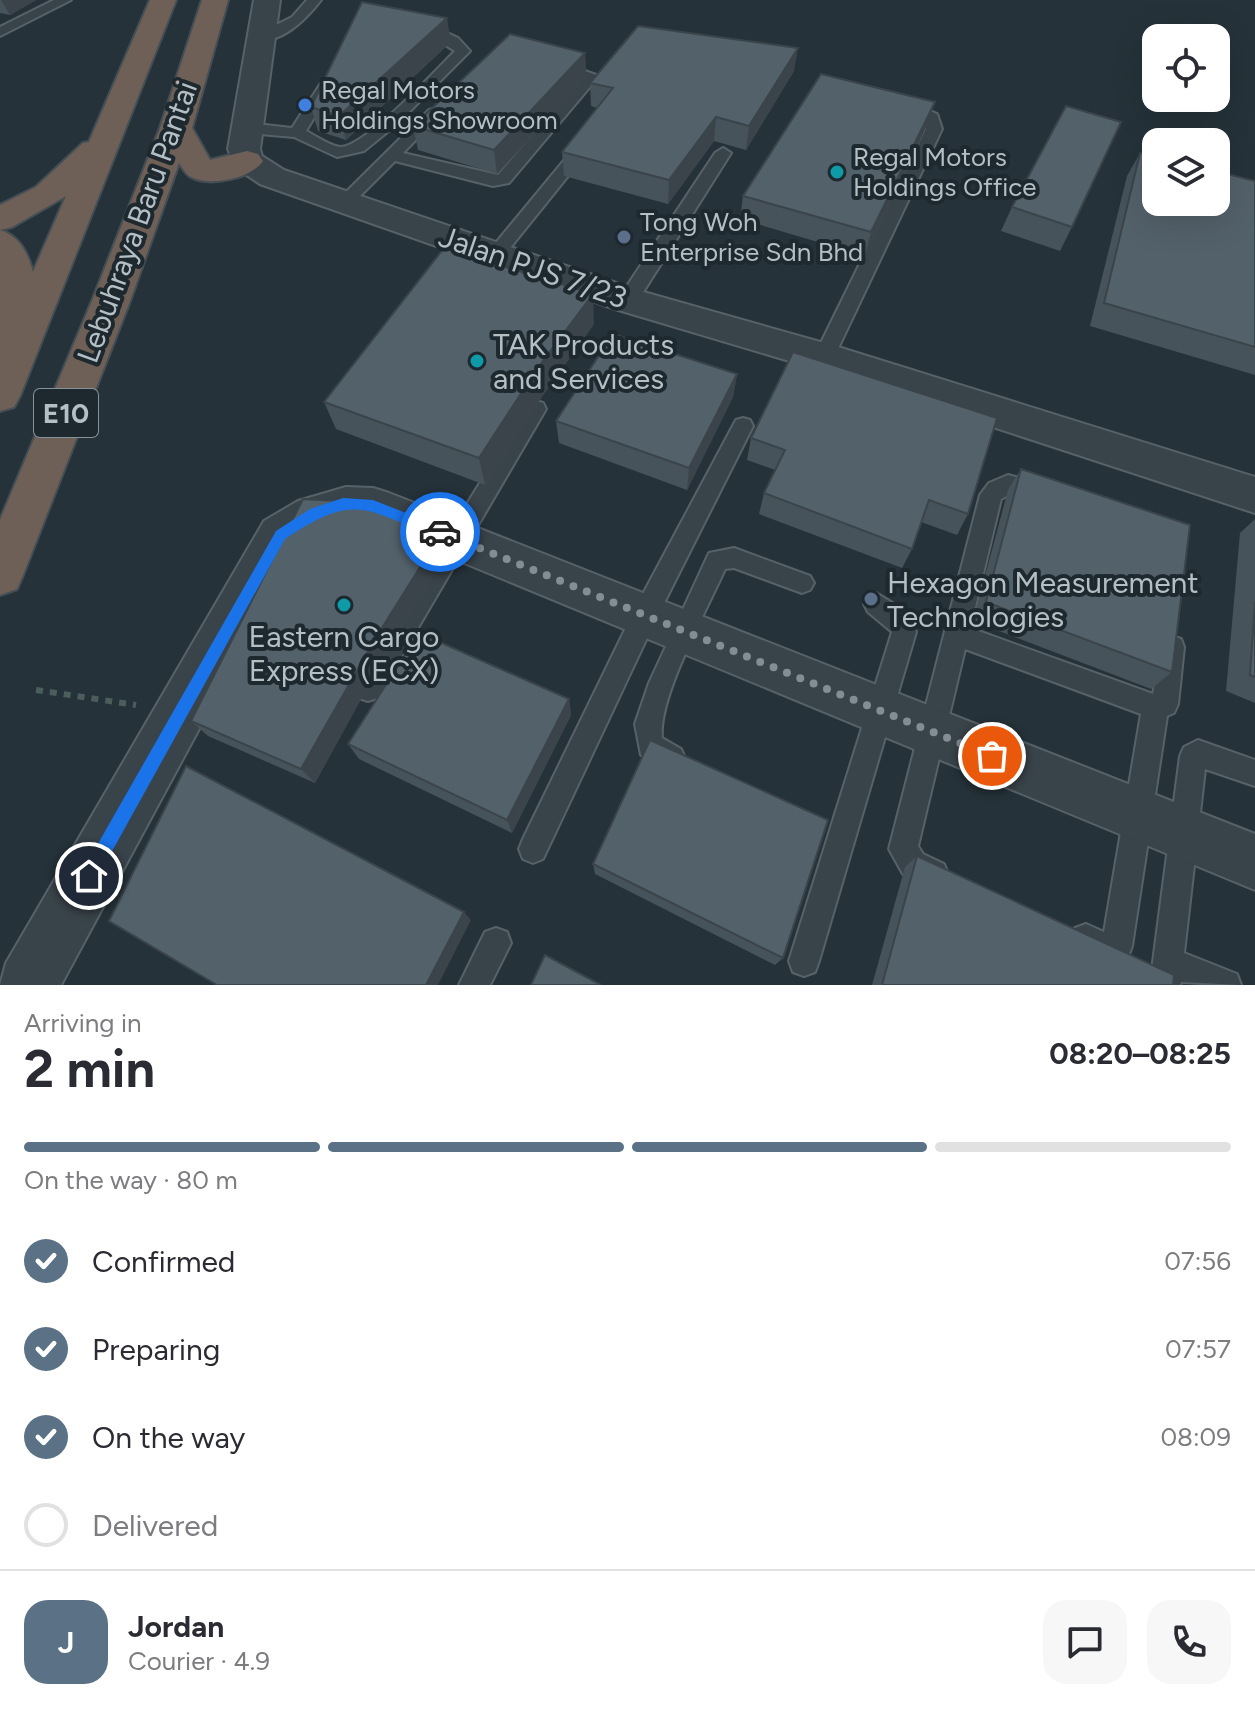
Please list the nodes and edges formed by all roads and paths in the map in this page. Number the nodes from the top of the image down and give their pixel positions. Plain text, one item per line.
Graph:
1 (64, 0) edge
2 (163, 0) edge
3 (215, 0) edge
4 (267, 0) edge
5 (314, 0) edge
6 (412, 23) edge
7 (0, 32) edge
8 (263, 37) junction
9 (546, 63) edge
10 (332, 74) edge
11 (447, 101) edge
12 (898, 110) edge
13 (176, 128) junction
14 (297, 133) junction
15 (105, 140) junction
16 (247, 145) junction
17 (585, 145) edge
18 (723, 153) dead end
19 (392, 155) junction
20 (344, 202) junction
21 (0, 219) edge
22 (0, 242) edge
23 (496, 254) junction
24 (628, 300) junction
25 (824, 357) junction
26 (6, 382) edge
27 (536, 409) edge
28 (743, 426) dead end
29 (1255, 495) edge
30 (1058, 497) edge
31 (457, 539) junction
32 (0, 575) edge
33 (802, 583) dead end
34 (876, 604) dead end
35 (664, 623) junction
36 (1174, 628) edge
37 (958, 635) junction
38 (368, 689) dead end
39 (36, 690) dead end
40 (1155, 707) junction
41 (881, 711) junction
42 (181, 712) junction
43 (934, 733) junction
44 (695, 770) edge
45 (1255, 773) edge
46 (1160, 824) junction
47 (533, 849) dead end
48 (1255, 862) edge
49 (940, 877) edge
50 (1059, 927) edge
51 (496, 943) dead end
52 (804, 961) dead end
53 (1166, 974) edge
54 (28, 985) edge
55 (474, 985) edge
56 (1226, 985) edge

1 - 7 lane
2 - 15 highway, Lebuhraya Baru Pantai / E10
3 - 13 highway, Lebuhraya Baru Pantai / E10
4 - 8 street
5 - 8 lane
6 - 14 lane
8 - 16 street
9 - 19 lane
10 - 14 lane
11 - 19 lane
12 - 25 lane
13 - 16 highway
13 - 32 highway, Lebuhraya Baru Pantai / E10
14 - 16 lane
15 - 21 highway
15 - 26 highway, Lebuhraya Baru Pantai / E10
16 - 20 street, Jalan PJS 7/23
17 - 23 lane
18 - 24 lane
19 - 20 lane
20 - 23 street, Jalan PJS 7/23
22 - 26 highway
23 - 24 street, Jalan PJS 7/23
24 - 25 street, Jalan PJS 7/23
25 - 29 street, Jalan PJS 7/23
27 - 31 lane
28 - 35 lane
30 - 37 lane
31 - 35 street
31 - 38 lane
31 - 42 street
33 - 35 lane
34 - 41 lane
35 - 41 street
35 - 44 lane
35 - 47 lane
36 - 40 lane
37 - 40 lane
37 - 43 lane
39 - 42 path
40 - 46 lane
41 - 43 street
41 - 52 lane
42 - 54 street
43 - 46 street
43 - 49 lane
45 - 46 lane
46 - 48 street
46 - 50 lane
46 - 53 lane
51 - 55 lane
53 - 56 lane

